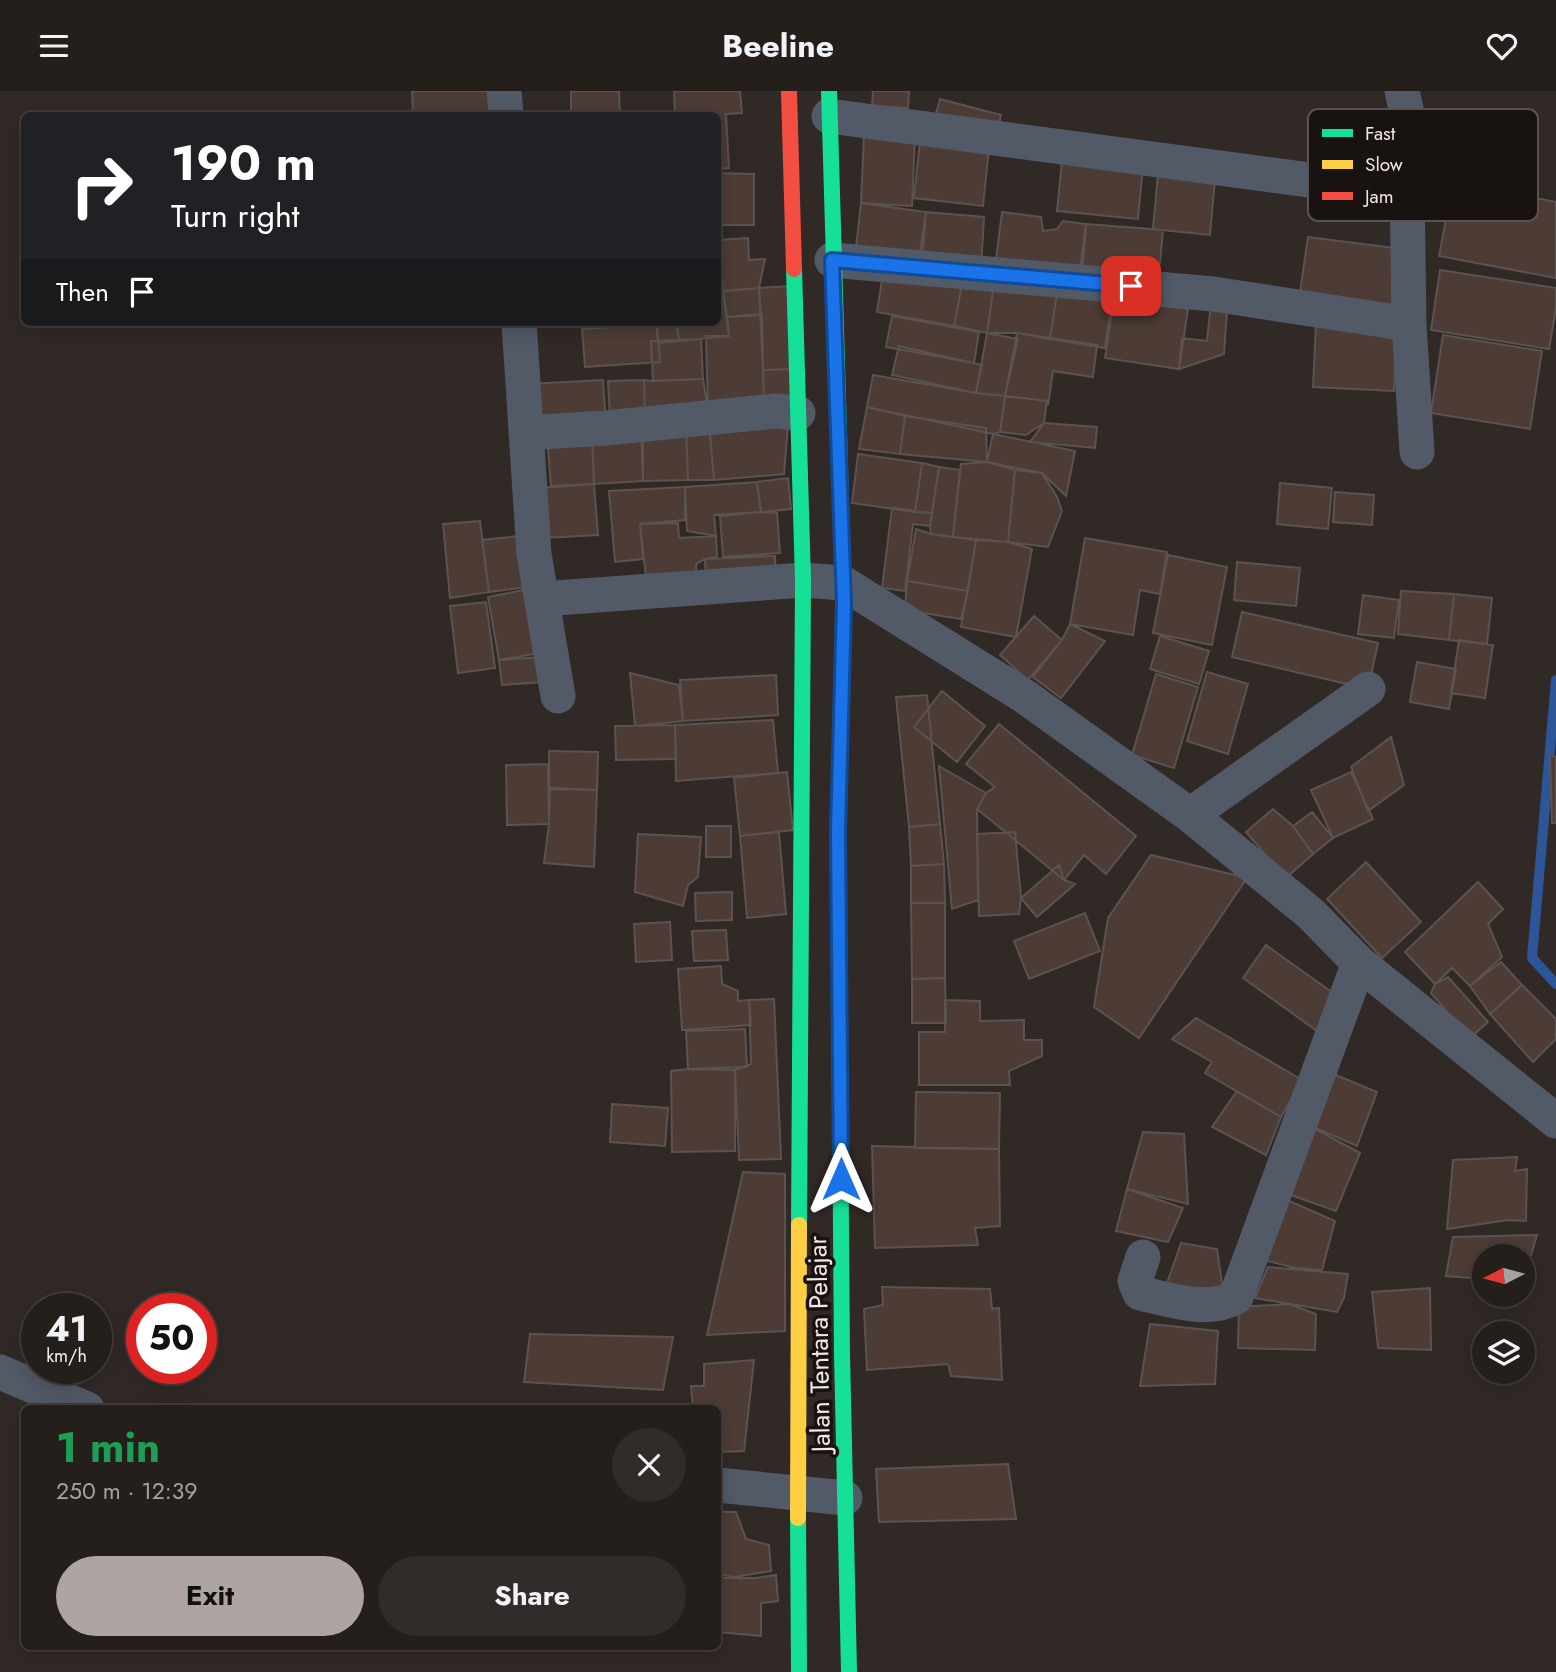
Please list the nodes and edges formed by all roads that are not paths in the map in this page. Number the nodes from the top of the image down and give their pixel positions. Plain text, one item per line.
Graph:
1 (504, 91) edge
2 (789, 91) edge
3 (1402, 91) edge
4 (829, 103) edge
5 (1406, 109) edge
6 (506, 112) edge
7 (1308, 180) edge
8 (1407, 221) edge
9 (832, 260) junction
10 (1409, 324) junction
11 (519, 326) edge
12 (797, 413) junction
13 (526, 433) junction
14 (1417, 452) dead end
15 (803, 580) junction
16 (843, 583) junction
17 (542, 599) junction
18 (1368, 689) dead end
19 (558, 696) dead end
20 (1190, 815) junction
21 (1359, 963) junction
22 (1556, 1121) edge
23 (1143, 1257) dead end
24 (0, 1372) edge
25 (78, 1405) edge
26 (721, 1485) edge
27 (797, 1493) junction
28 (845, 1498) junction
29 (799, 1672) edge
30 (849, 1672) edge

1 - 6 street
2 - 12 street
3 - 5 street
4 - 7 street
4 - 9 street, Jalan Tentara Pelajar
8 - 10 street
9 - 10 street
9 - 16 street, Jalan Tentara Pelajar
10 - 14 street
11 - 13 street
12 - 13 street
12 - 15 street
13 - 17 street
15 - 16 street
15 - 17 street
15 - 27 street
16 - 20 street
16 - 28 street, Jalan Tentara Pelajar
17 - 19 street
18 - 20 street
20 - 21 street
21 - 22 street
21 - 23 street
24 - 25 street
26 - 27 street
27 - 28 street
27 - 29 street
28 - 30 street, Jalan Tentara Pelajar

